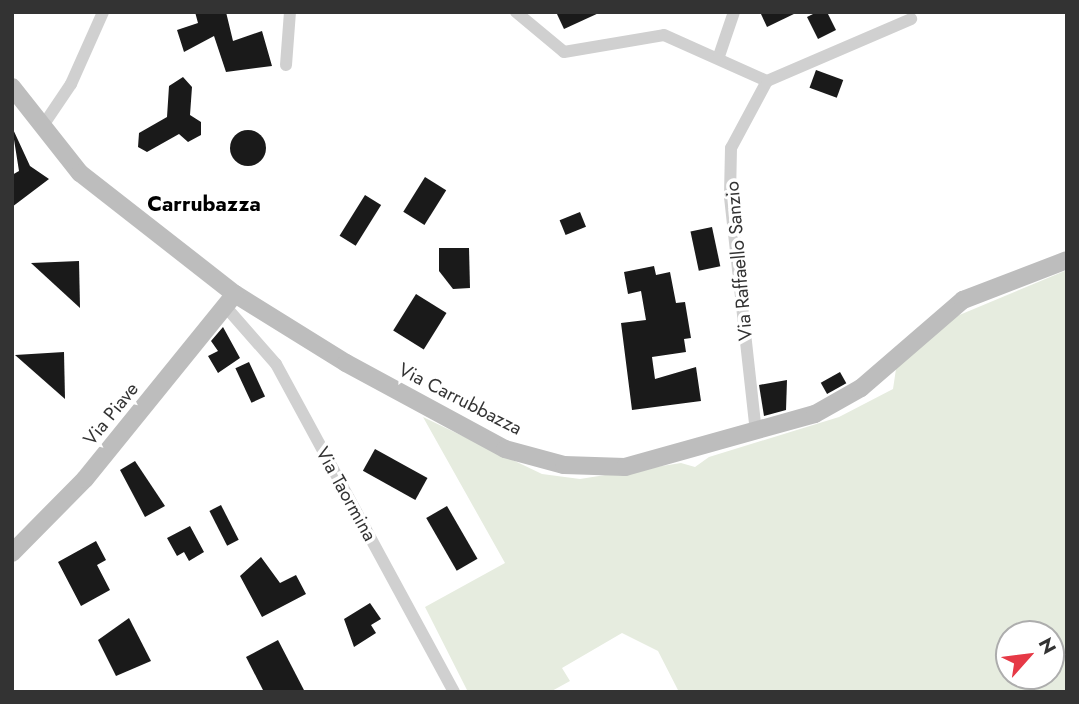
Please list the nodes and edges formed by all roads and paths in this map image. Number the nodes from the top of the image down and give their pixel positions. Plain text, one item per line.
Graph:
1 (103, 12) edge
2 (290, 12) edge
3 (516, 12) edge
4 (734, 12) edge
5 (911, 19) dead end
6 (719, 57) junction
7 (286, 65) dead end
8 (768, 81) junction
9 (12, 87) edge
10 (42, 127) junction
11 (1067, 260) edge
12 (230, 300) junction
13 (756, 433) junction
14 (12, 553) edge
15 (454, 692) edge

1 - 10 street
2 - 7 street
3 - 6 street
4 - 6 street
5 - 8 street
6 - 8 street
8 - 13 street, Via Raffaello Sanzio
9 - 10 main road, Via Carrubbazza
10 - 12 main road, Via Carrubbazza
11 - 13 main road, Via Carrubbazza
12 - 13 main road, Via Carrubbazza
12 - 14 main road, Via Piave
12 - 15 street, Via Taormina

